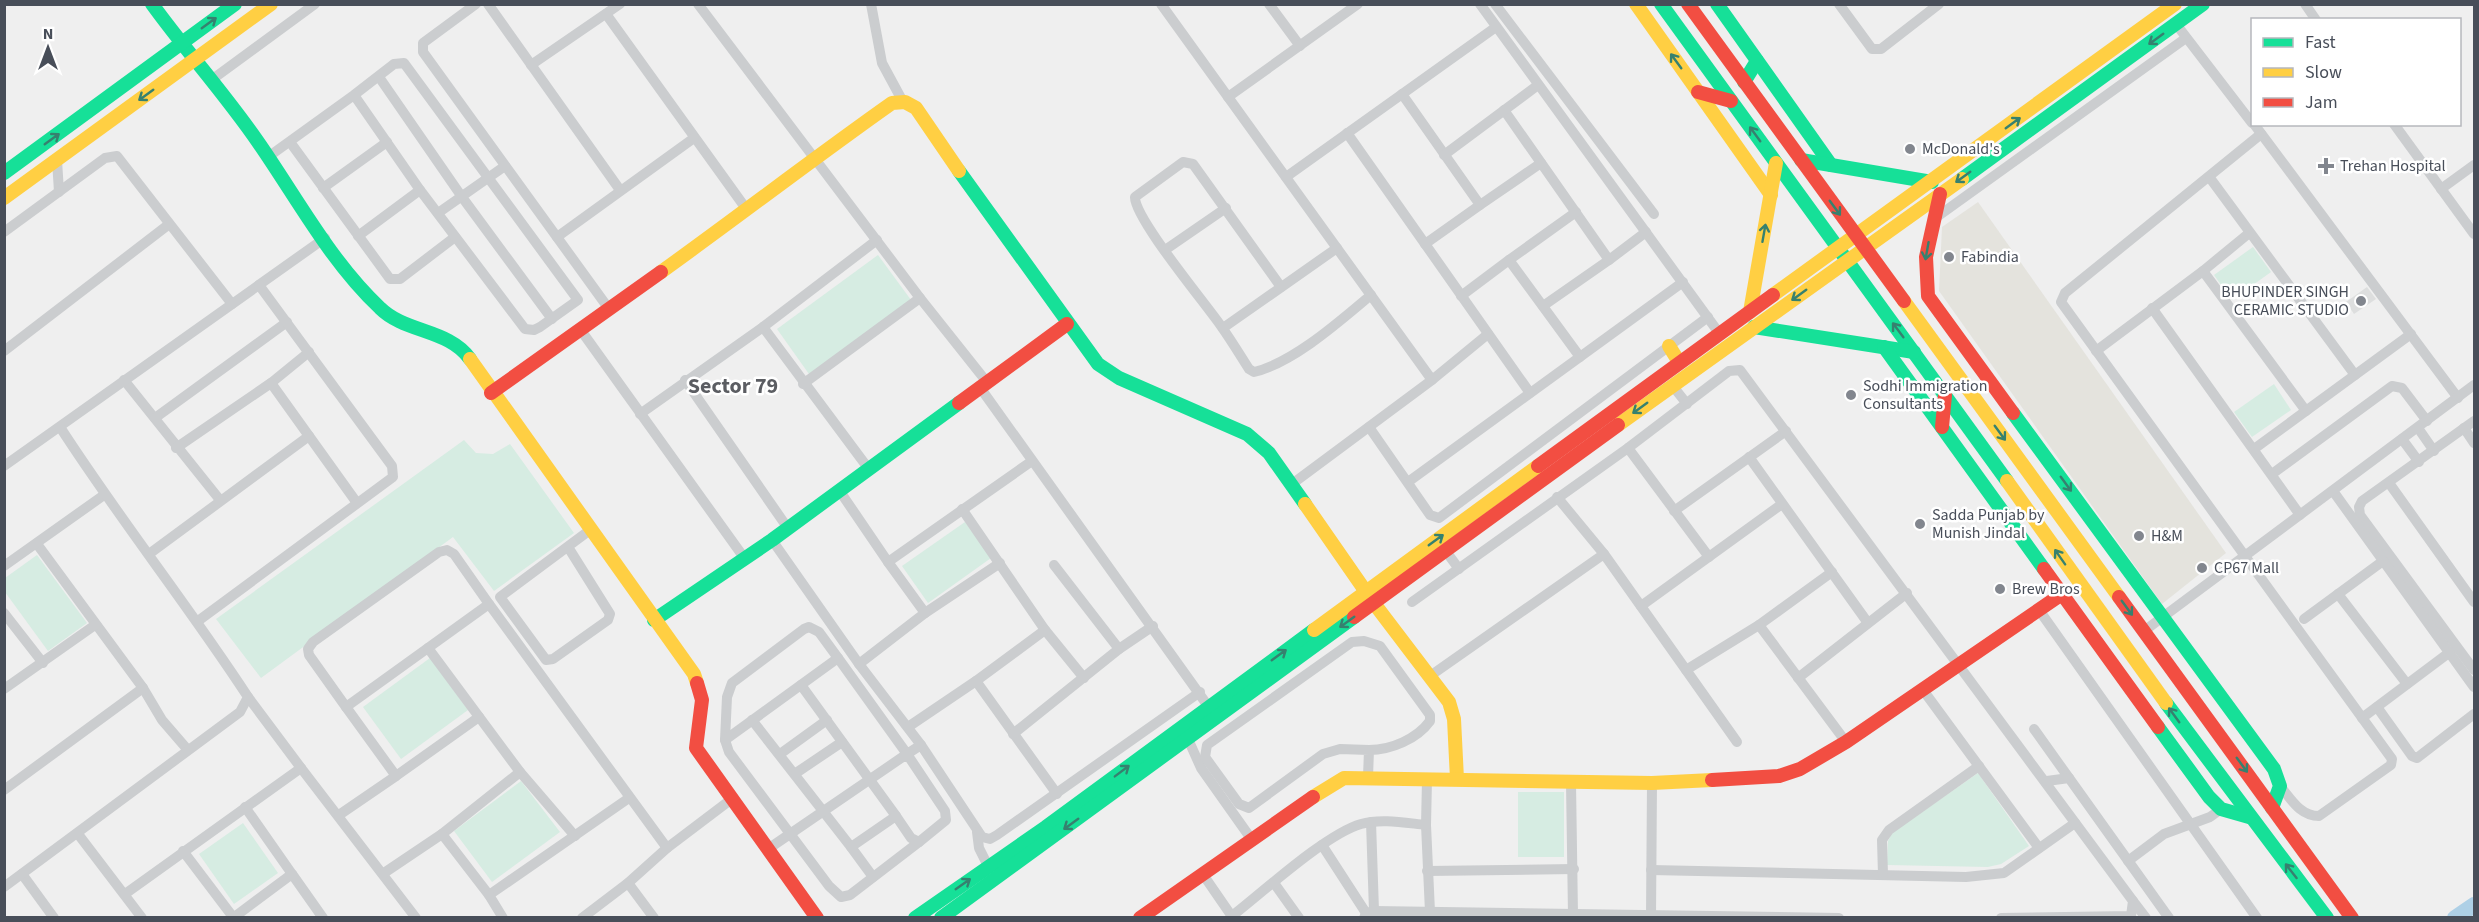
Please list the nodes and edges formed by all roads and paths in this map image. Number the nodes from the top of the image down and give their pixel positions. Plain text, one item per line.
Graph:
1 (152, 4) edge
2 (235, 4) edge
3 (271, 4) edge
4 (315, 4) edge
5 (476, 4) edge
6 (488, 4) edge
7 (620, 4) edge
8 (698, 4) edge
9 (871, 4) edge
10 (1161, 4) edge
11 (1269, 4) edge
12 (1358, 4) edge
13 (1479, 4) edge
14 (1495, 4) edge
15 (1635, 4) edge
16 (1661, 4) edge
17 (1688, 4) edge
18 (1717, 4) edge
19 (1839, 4) edge
20 (1939, 4) edge
21 (2175, 4) edge
22 (2203, 4) edge
23 (2305, 4) edge
24 (606, 14) junction
25 (2315, 18) edge
26 (2176, 24) junction
27 (1496, 27) junction
28 (2187, 38) junction
29 (180, 44) junction
30 (1300, 46) junction
31 (193, 61) junction
32 (1757, 61) junction
33 (531, 65) junction
34 (379, 77) junction
35 (210, 81) junction
36 (1744, 82) junction
37 (1538, 85) junction
38 (1698, 92) junction
39 (1402, 94) junction
40 (354, 95) junction
41 (1228, 97) junction
42 (902, 100) junction
43 (1731, 101) junction
44 (1504, 110) junction
45 (2251, 121) edge
46 (2255, 126) edge
47 (2395, 126) edge
48 (1347, 134) junction
49 (2261, 134) junction
50 (694, 138) junction
51 (290, 142) junction
52 (387, 142) junction
53 (1444, 154) junction
54 (268, 157) junction
55 (813, 158) junction
56 (57, 160) junction
57 (1801, 160) junction
58 (1541, 163) junction
59 (1776, 163) junction
60 (1831, 165) junction
61 (2475, 165) edge
62 (506, 166) junction
63 (4, 173) edge
64 (489, 177) junction
65 (1286, 177) junction
66 (2210, 178) junction
67 (1932, 182) junction
68 (323, 188) junction
69 (1634, 188) junction
70 (2441, 189) junction
71 (420, 190) junction
72 (620, 190) junction
73 (59, 192) junction
74 (1940, 194) junction
75 (1771, 195) junction
76 (462, 197) junction
77 (4, 198) edge
78 (1622, 198) junction
79 (1480, 206) junction
80 (1227, 207) junction
81 (747, 210) junction
82 (1576, 212) junction
83 (438, 213) junction
84 (1654, 214) dead end
85 (1934, 219) junction
86 (168, 225) junction
87 (4, 232) edge
88 (1646, 232) junction
89 (2248, 234) junction
90 (2475, 234) edge
91 (358, 236) junction
92 (1856, 236) junction
93 (455, 237) junction
94 (557, 237) junction
95 (325, 238) junction
96 (877, 240) junction
97 (1425, 244) junction
98 (1337, 248) junction
99 (1866, 249) junction
100 (1165, 250) junction
101 (1843, 255) junction
102 (1509, 260) junction
103 (1609, 260) junction
104 (2204, 271) junction
105 (1683, 282) junction
106 (259, 285) junction
107 (1281, 287) junction
108 (1371, 295) junction
109 (1461, 296) junction
110 (920, 298) junction
111 (232, 304) junction
112 (1543, 306) junction
113 (2152, 308) junction
114 (609, 309) junction
115 (1750, 312) junction
116 (1708, 317) junction
117 (552, 319) junction
118 (287, 322) junction
119 (1067, 324) junction
120 (763, 327) junction
121 (1754, 327) junction
122 (1223, 328) junction
123 (580, 329) junction
124 (1719, 333) junction
125 (1488, 334) junction
126 (2411, 334) junction
127 (1669, 346) junction
128 (1884, 347) junction
129 (4, 351) edge
130 (2096, 351) junction
131 (309, 352) junction
132 (1914, 352) junction
133 (1580, 357) junction
134 (1679, 362) junction
135 (2355, 375) junction
136 (124, 380) junction
137 (685, 380) junction
138 (1432, 380) junction
139 (271, 382) junction
140 (803, 384) junction
141 (983, 384) junction
142 (1672, 385) junction
143 (2475, 385) edge
144 (491, 393) junction
145 (1530, 393) junction
146 (1945, 395) junction
147 (2458, 398) junction
148 (1687, 404) junction
149 (2306, 411) junction
150 (640, 414) junction
151 (155, 418) junction
152 (2475, 421) edge
153 (2422, 424) junction
154 (60, 427) junction
155 (1370, 427) junction
156 (1942, 427) junction
157 (2464, 429) junction
158 (1786, 430) junction
159 (309, 436) junction
160 (2402, 439) junction
161 (2475, 443) edge
162 (177, 448) junction
163 (1628, 448) junction
164 (2254, 449) junction
165 (2434, 451) junction
166 (1749, 457) junction
167 (1032, 461) junction
168 (2419, 462) junction
169 (4, 466) edge
170 (868, 468) junction
171 (2271, 474) junction
172 (1408, 482) junction
173 (2389, 483) junction
174 (1292, 484) junction
175 (1480, 489) junction
176 (839, 490) junction
177 (2332, 491) junction
178 (104, 495) junction
179 (1557, 497) junction
180 (220, 500) junction
181 (1490, 500) junction
182 (357, 503) junction
183 (1782, 504) junction
184 (962, 509) junction
185 (1674, 511) junction
186 (2300, 515) junction
187 (787, 527) junction
188 (590, 530) junction
189 (772, 540) junction
190 (37, 544) junction
191 (568, 547) junction
192 (1445, 550) junction
193 (149, 554) junction
194 (1604, 554) junction
195 (2246, 555) junction
196 (1709, 557) junction
197 (745, 559) junction
198 (2383, 561) junction
199 (888, 562) junction
200 (1000, 563) junction
201 (4, 566) edge
202 (1054, 566) dead end
203 (1459, 568) junction
204 (1832, 572) junction
205 (1906, 593) junction
206 (2062, 594) junction
207 (2338, 594) junction
208 (1370, 597) junction
209 (1412, 602) dead end
210 (2475, 602) edge
211 (489, 604) junction
212 (1641, 606) junction
213 (2039, 610) junction
214 (4, 613) edge
215 (925, 613) junction
216 (2163, 617) junction
217 (2304, 619) dead end
218 (654, 620) junction
219 (198, 621) junction
220 (1868, 623) junction
221 (95, 625) junction
222 (1759, 625) junction
223 (1153, 627) junction
224 (1045, 630) junction
225 (2144, 631) junction
226 (429, 648) junction
227 (1119, 650) junction
228 (2450, 652) junction
229 (838, 658) junction
230 (43, 663) junction
231 (859, 664) junction
232 (1960, 665) junction
233 (1686, 670) junction
234 (2475, 670) edge
235 (1430, 676) junction
236 (1084, 678) junction
237 (1798, 678) junction
238 (976, 681) junction
239 (2407, 684) junction
240 (801, 685) junction
241 (2475, 687) edge
242 (143, 688) junction
243 (4, 689) edge
244 (1923, 690) junction
245 (1200, 692) junction
246 (248, 697) junction
247 (1208, 706) junction
248 (346, 707) junction
249 (2377, 707) junction
250 (2475, 714) edge
251 (479, 717) junction
252 (2362, 718) junction
253 (752, 720) junction
254 (827, 720) junction
255 (908, 727) junction
256 (2034, 729) dead end
257 (1013, 734) junction
258 (1188, 739) junction
259 (725, 740) junction
260 (842, 742) junction
261 (1737, 742) dead end
262 (1846, 742) junction
263 (921, 745) junction
264 (187, 749) junction
265 (1370, 750) junction
266 (780, 754) junction
267 (907, 754) junction
268 (1979, 766) junction
269 (301, 768) junction
270 (520, 772) junction
271 (795, 773) junction
272 (396, 776) junction
273 (1368, 777) junction
274 (869, 778) junction
275 (2069, 778) junction
276 (1457, 779) junction
277 (1428, 780) junction
278 (2047, 781) junction
279 (1571, 783) junction
280 (1652, 783) junction
281 (2280, 786) junction
282 (4, 790) edge
283 (1057, 794) junction
284 (628, 798) junction
285 (733, 798) junction
286 (245, 807) junction
287 (2272, 808) junction
288 (2221, 809) junction
289 (822, 810) junction
290 (339, 814) junction
291 (896, 816) junction
292 (2249, 817) junction
293 (1371, 822) junction
294 (2075, 823) junction
295 (1426, 825) junction
296 (2189, 825) junction
297 (977, 832) junction
298 (789, 833) junction
299 (78, 834) junction
300 (442, 834) junction
301 (575, 836) junction
302 (1252, 840) junction
303 (919, 842) junction
304 (1322, 845) junction
305 (851, 847) junction
306 (667, 848) junction
307 (2039, 848) junction
308 (768, 849) junction
309 (183, 851) junction
310 (2128, 861) junction
311 (988, 866) junction
312 (1574, 869) junction
313 (1651, 870) junction
314 (1427, 871) junction
315 (384, 873) junction
316 (1202, 873) junction
317 (22, 874) junction
318 (292, 874) junction
319 (1883, 875) junction
320 (873, 877) junction
321 (628, 883) junction
322 (1274, 883) junction
323 (4, 886) edge
324 (125, 894) junction
325 (489, 895) junction
326 (2133, 901) junction
327 (1430, 912) junction
328 (1368, 914) edge
329 (1573, 915) junction
330 (1656, 916) edge
331 (233, 917) edge
332 (1232, 917) edge
333 (2131, 917) edge
334 (54, 918) edge
335 (142, 918) edge
336 (323, 918) edge
337 (416, 918) edge
338 (503, 918) edge
339 (582, 918) edge
340 (654, 918) edge
341 (817, 918) edge
342 (915, 918) edge
343 (941, 918) edge
344 (1140, 918) edge
345 (1299, 918) edge
346 (1839, 918) edge
347 (2001, 918) edge
348 (2146, 918) edge
349 (2169, 918) edge
350 (2257, 918) edge
351 (2327, 918) edge
352 (2352, 918) edge

1 - 29 main road
29 -> 2 main road
3 - 31 main road
4 - 35 street
5 - 62 street
6 - 33 street
7 - 24 street
8 - 55 street
9 - 42 street
10 - 41 street
11 - 30 street
12 - 30 street
13 - 27 street
14 - 69 street
38 -> 15 main road
16 - 43 main road
17 - 36 main road
18 - 32 main road
19 - 20 street
67 -> 21 main road
22 - 26 main road
23 - 25 street
24 - 33 street
24 - 50 street
26 - 28 street
26 -> 74 main road
27 - 37 street
27 - 39 street
28 - 45 street
28 - 85 street
29 - 31 main road
63 -> 29 main road
30 - 41 street
31 - 35 main road
31 -> 56 main road
32 - 36 main road
32 - 60 main road
33 - 72 street
34 - 40 street
34 - 64 street
34 - 76 street
35 - 54 main road
36 - 57 main road
37 - 44 street
37 - 78 street
38 - 43 main road
38 - 75 main road
39 - 48 street
39 - 53 street
40 - 51 street
40 - 52 street
41 - 65 street
42 - 55 main road
42 - 119 main road
59 -> 43 main road
44 - 53 street
44 - 58 street
46 - 49 street
47 - 70 street
48 - 65 street
48 - 97 street
49 - 66 street
49 - 126 street
50 - 72 street
50 - 81 street
51 - 54 street
51 - 68 street
52 - 68 street
52 - 71 street
53 - 79 street
54 - 95 main road
55 - 81 main road
55 - 96 street
56 - 73 street
56 - 77 main road
57 - 60 main road
57 -> 92 main road
58 - 79 street
58 - 82 street
59 - 75 main road
59 - 101 main road
60 - 67 main road
61 - 70 street
62 - 64 street
62 - 94 street
64 - 76 street
64 - 117 street
65 - 98 street
66 - 89 street
66 - 130 street
67 - 92 main road
68 - 91 street
69 - 78 street
69 - 84 street
70 - 90 street
71 - 83 street
71 - 91 street
72 - 94 street
73 - 86 street
73 - 87 street
74 - 85 main road
74 - 99 main road
115 -> 75 main road
76 - 83 street
76 - 117 street
78 - 88 street
79 - 97 street
80 - 100 street
80 - 100 street
80 - 107 street
81 - 114 main road
82 - 102 street
82 - 103 street
83 - 93 street
85 -> 216 main road
86 - 111 street
86 - 129 street
88 - 103 street
88 - 105 street
89 - 104 street
89 - 135 street
91 - 93 street
92 - 99 main road
92 - 101 main road
93 - 117 street
94 - 114 street
95 - 106 street
95 - 144 main road
96 - 110 street
96 - 120 street
97 - 109 street
98 - 107 street
98 - 108 street
99 - 101 main road
99 -> 225 main road
100 - 122 street
101 - 115 main road
101 -> 121 main road
132 -> 101 main road
102 - 109 street
102 - 112 street
103 - 112 street
104 - 113 street
104 - 149 street
105 - 116 street
105 - 133 street
106 - 111 street
106 - 118 street
107 - 122 street
108 - 122 street
108 - 138 street
109 - 125 street
110 - 140 street
110 - 141 street
111 - 136 street
112 - 133 street
113 - 130 street
113 - 164 street
114 - 123 main road
115 - 124 main road
116 - 124 street
116 - 127 street
118 - 131 street
118 - 151 street
119 - 141 main road
119 - 174 main road
120 - 137 street
120 - 140 street
121 - 128 main road
121 - 142 main road
123 - 144 main road
123 - 150 street
124 - 134 main road
125 - 138 street
125 - 145 street
126 - 135 street
126 - 147 street
127 - 134 main road
127 - 175 street
128 - 132 main road
128 - 156 main road
130 - 195 street
131 - 139 street
131 - 182 street
132 - 146 main road
133 - 145 street
134 - 181 main road
135 - 149 street
136 - 151 street
136 - 154 street
137 - 150 street
137 - 187 street
138 - 155 street
139 - 159 street
139 - 162 street
140 - 170 street
141 - 167 street
141 - 170 main road
142 - 148 street
142 -> 192 main road
143 - 147 street
144 - 188 main road
145 - 172 street
146 - 156 main road
292 -> 146 main road
147 - 153 street
148 - 158 street
148 - 163 street
149 - 164 street
150 - 197 street
151 - 162 street
152 - 157 street
153 - 160 street
153 - 165 street
153 - 171 street
154 - 169 street
154 - 178 street
155 - 172 street
155 - 174 street
156 - 206 main road
157 - 161 street
157 - 165 street
158 - 166 street
158 - 205 street
159 - 180 street
159 - 182 street
160 - 168 street
160 - 177 street
162 - 180 street
163 - 179 street
163 - 185 street
164 - 171 street
165 - 168 street
166 - 183 street
166 - 185 street
167 - 184 street
167 - 223 street
168 - 173 street
170 - 176 main road
171 - 186 street
172 - 175 street
173 - 210 street
173 - 234 street
174 - 208 main road
175 - 181 main road
176 - 187 main road
176 - 199 street
177 - 186 street
177 - 198 street
178 - 190 street
178 - 193 street
179 - 194 street
179 - 203 street
180 - 193 street
208 -> 181 main road
182 - 219 street
183 - 196 street
183 - 204 street
184 - 199 street
184 - 200 street
185 - 196 street
186 - 195 street
187 - 189 main road
188 - 191 street
188 - 218 main road
189 - 197 main road
189 - 231 street
190 - 201 street
190 - 221 street
191 - 191 street
192 - 203 street
192 - 208 main road
193 - 219 street
194 - 212 street
194 - 235 street
195 - 216 street
195 - 252 street
196 - 212 street
197 - 218 main road
198 - 207 street
198 - 228 street
199 - 215 street
200 - 215 street
200 - 224 street
202 - 227 street
203 - 209 street
204 - 220 street
204 - 222 street
205 - 220 street
205 - 232 street
206 - 213 main road
206 - 288 main road
207 - 217 street
207 - 239 street
208 - 235 main road
247 -> 208 main road
208 -> 258 main road
211 - 226 street
211 - 248 street
211 - 284 street
212 - 233 street
213 - 232 main road
213 - 296 street
214 - 230 street
215 - 231 street
216 - 225 street
216 - 281 main road
218 - 285 main road
219 - 246 street
220 - 237 street
221 - 230 street
221 - 242 street
222 - 233 street
222 - 237 street
223 - 227 street
223 - 245 street
224 - 236 street
224 - 238 street
225 -> 287 main road
226 - 248 street
226 - 251 street
227 - 236 street
228 - 239 street
228 - 241 street
229 - 240 street
229 - 259 street
229 - 267 street
230 - 243 street
231 - 255 street
232 - 244 main road
232 - 278 street
233 - 261 street
235 - 276 main road
236 - 257 street
237 - 262 street
238 - 255 street
238 - 257 street
239 - 249 street
240 - 253 street
240 - 254 street
242 - 264 street
242 - 282 street
244 - 262 main road
244 - 268 street
245 - 247 street
245 - 283 street
246 - 264 street
246 - 269 street
311 -> 247 main road
248 - 272 street
249 - 250 street
249 - 252 street
251 - 270 street
251 - 272 street
252 - 281 street
253 - 259 street
253 - 266 street
254 - 260 street
254 - 266 street
255 - 263 street
256 - 275 street
257 - 283 street
258 - 302 street
258 -> 343 main road
259 - 298 street
260 - 271 street
260 - 274 street
262 - 280 main road
263 - 267 street
263 - 297 street
264 - 299 street
265 - 265 street
265 - 273 street
266 - 271 street
267 - 274 street
267 - 303 street
268 - 307 street
268 - 319 street
269 - 286 street
269 - 290 street
270 - 300 street
270 - 301 street
271 - 289 street
272 - 290 street
273 - 277 main road
273 - 302 main road
274 - 289 street
274 - 291 street
275 - 278 street
275 - 310 street
276 - 277 main road
276 - 279 main road
277 - 295 street
278 - 294 street
279 - 280 main road
279 - 312 street
280 - 313 street
281 - 287 main road
283 - 297 street
284 - 301 street
284 - 306 street
285 - 306 street
285 - 308 main road
286 - 309 street
286 - 318 street
287 - 352 main road
288 - 292 main road
288 - 296 street
289 - 298 street
289 - 305 street
290 - 315 street
291 - 303 street
291 - 305 street
351 -> 292 main road
293 - 295 street
293 - 304 street
293 - 328 street
294 - 307 street
294 - 326 street
295 - 314 street
296 - 310 street
296 - 350 street
297 - 311 street
298 - 308 street
298 - 320 street
299 - 317 street
299 - 324 street
300 - 315 street
300 - 325 street
301 - 325 street
302 - 316 main road
303 - 320 street
304 - 322 street
304 - 328 street
305 - 320 street
306 - 321 street
307 - 319 street
308 - 341 main road
309 - 324 street
309 - 331 street
310 - 349 street
342 -> 311 main road
312 - 314 street
312 - 329 street
313 - 319 street
313 - 330 street
314 - 327 street
315 - 337 street
316 - 332 street
316 - 344 main road
317 - 323 street
317 - 334 street
318 - 331 street
318 - 336 street
321 - 339 street
321 - 340 street
322 - 332 street
322 - 345 street
324 - 335 street
325 - 338 street
326 - 333 street
326 - 348 street
327 - 328 street
327 - 329 street
329 - 330 street
330 - 346 street
333 - 347 street

